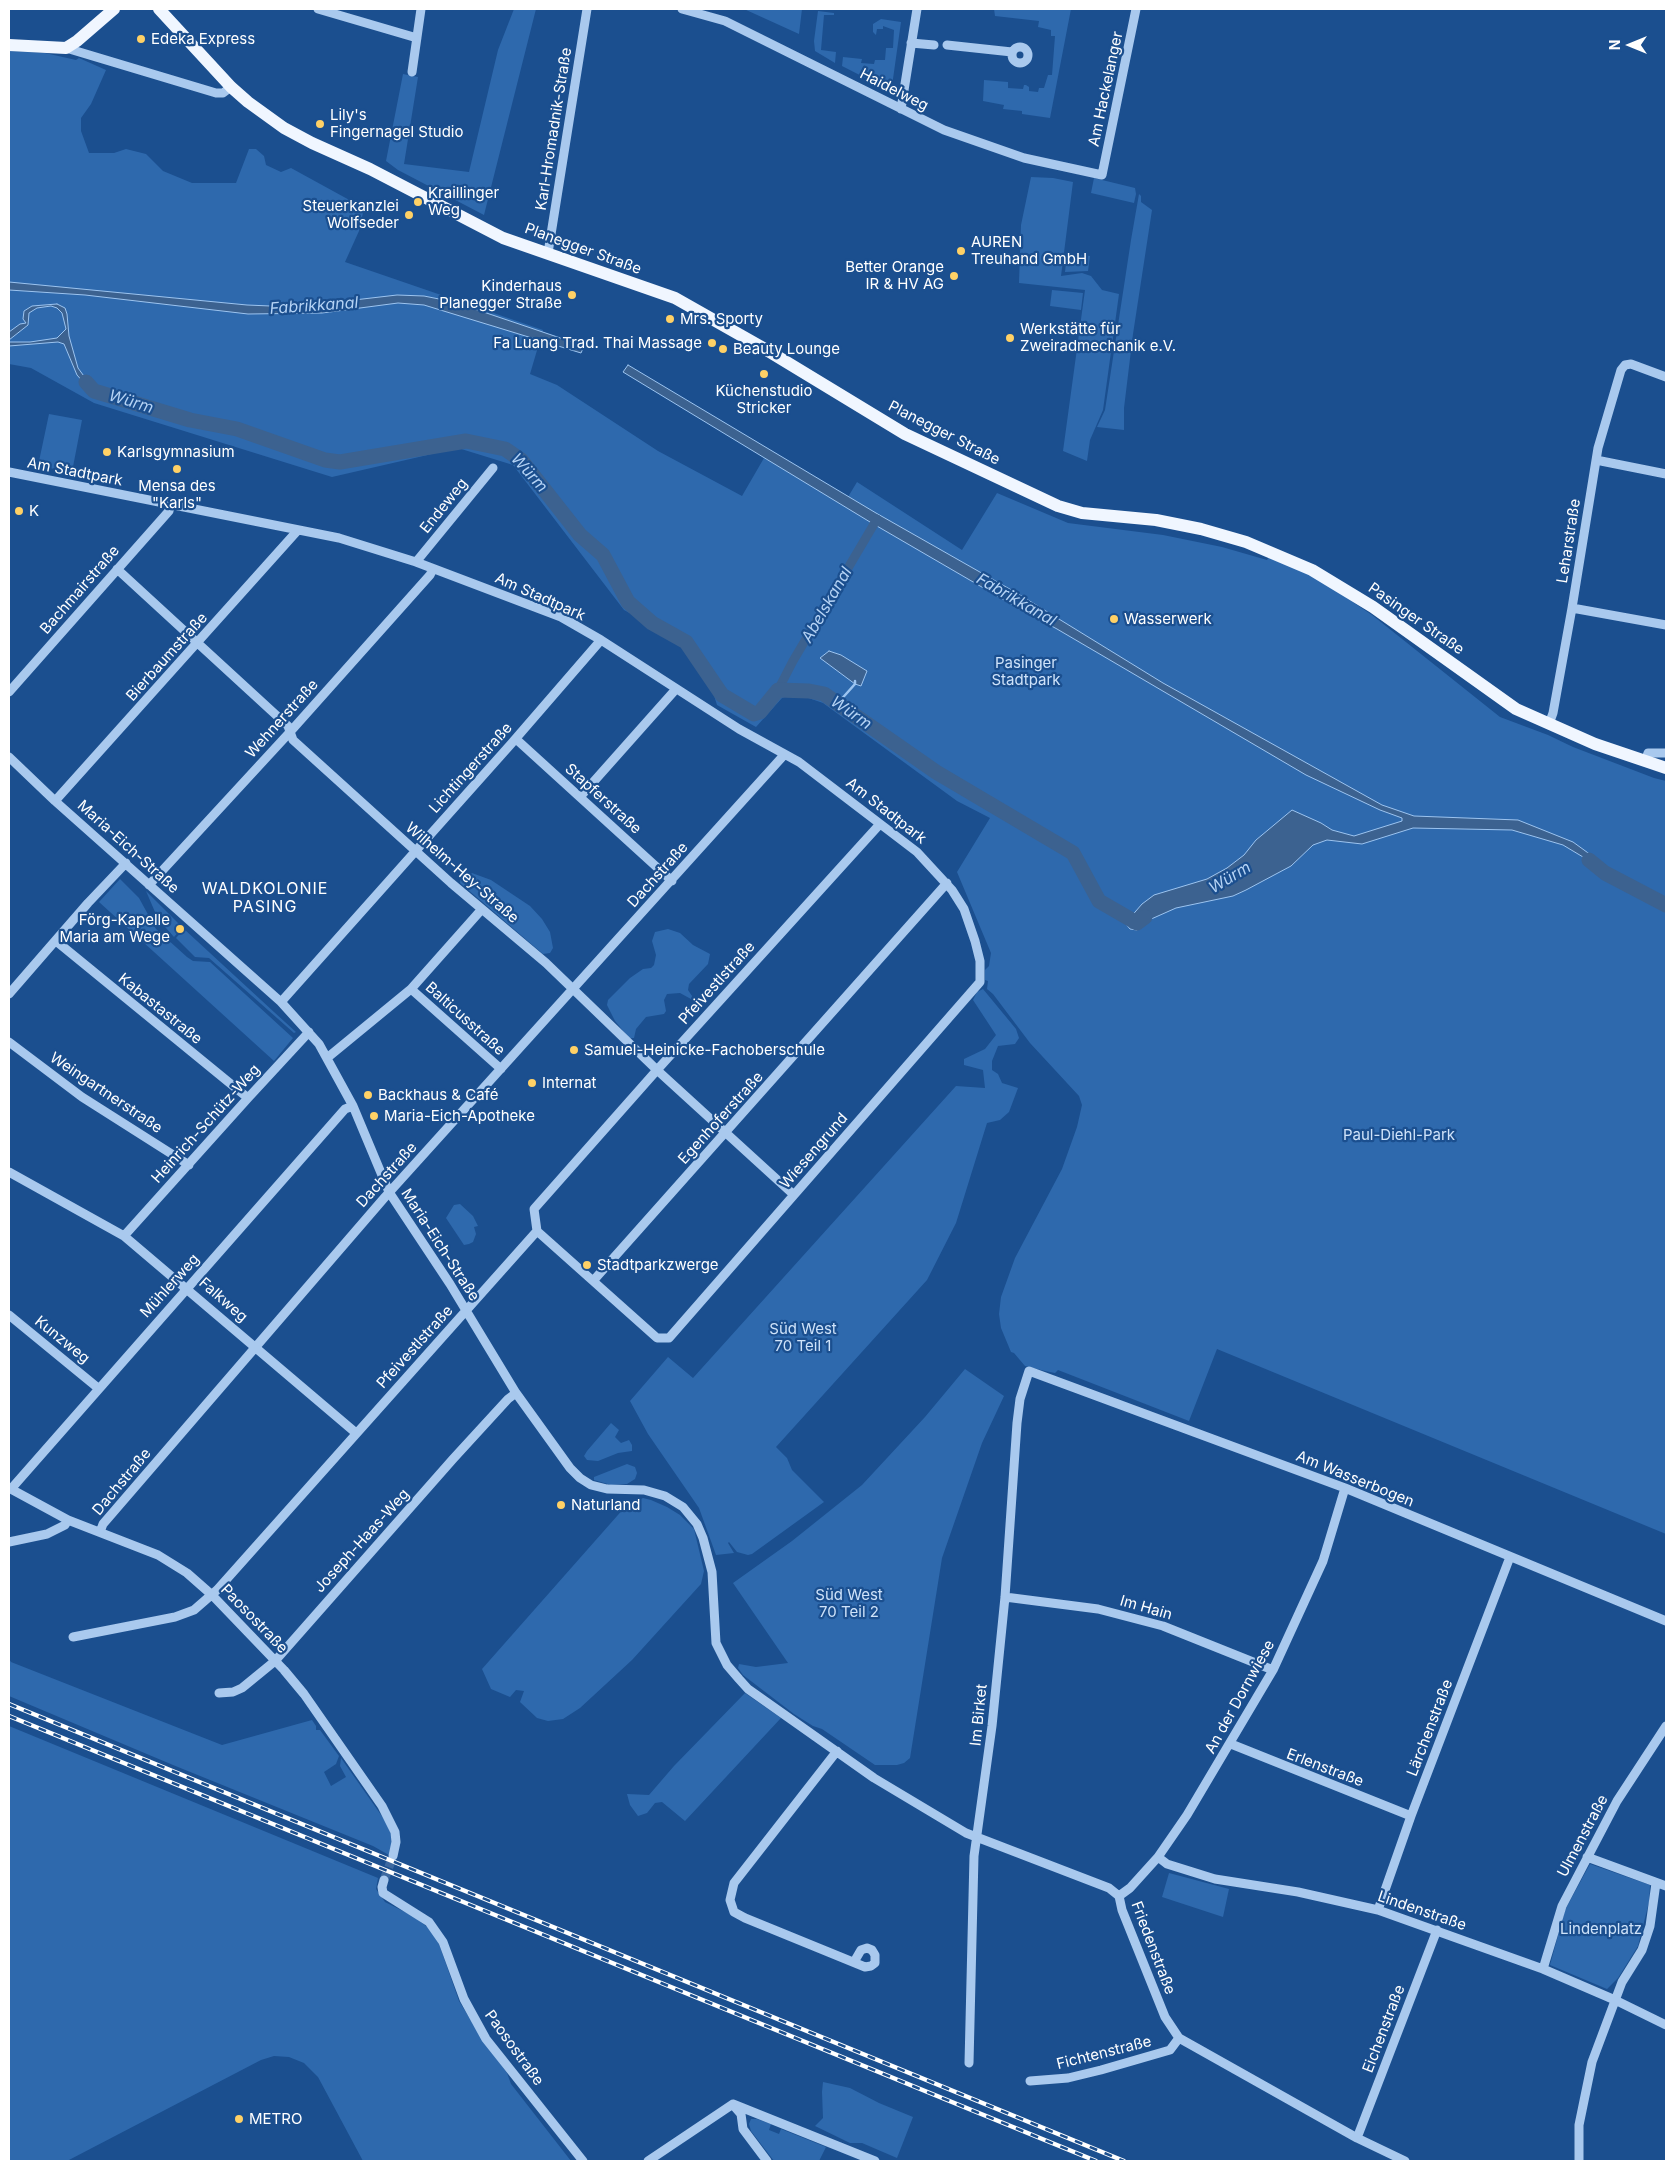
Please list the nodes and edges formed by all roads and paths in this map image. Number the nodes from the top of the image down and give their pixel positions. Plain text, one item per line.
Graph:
1 (114, 9) edge
2 (158, 9) edge
3 (318, 9) edge
4 (421, 9) edge
5 (587, 9) edge
6 (682, 9) edge
7 (917, 9) edge
8 (1136, 9) edge
9 (417, 38) junction
10 (911, 43) junction
11 (934, 44) dead end
12 (9, 45) edge
13 (946, 45) dead end
14 (66, 48) junction
15 (1012, 52) dead end
16 (412, 72) dead end
17 (231, 87) junction
18 (901, 109) junction
19 (1102, 175) joint
20 (548, 253) junction
21 (1666, 377) edge
22 (1596, 460) junction
23 (493, 468) dead end
24 (9, 472) edge
25 (1666, 474) edge
26 (170, 505) junction
27 (1139, 519) joint
28 (298, 530) junction
29 (416, 562) junction
30 (117, 569) junction
31 (433, 569) junction
32 (1572, 608) junction
33 (1666, 625) edge
34 (601, 640) junction
35 (197, 643) junction
36 (676, 689) junction
37 (9, 692) edge
38 (1549, 724) junction
39 (290, 732) junction
40 (516, 739) junction
41 (1666, 753) edge
42 (784, 755) junction
43 (9, 756) edge
44 (1645, 761) junction
45 (1666, 768) edge
46 (580, 796) junction
47 (55, 801) junction
48 (880, 824) junction
49 (415, 850) junction
50 (126, 863) junction
51 (672, 881) junction
52 (948, 883) junction
53 (150, 885) junction
54 (482, 909) junction
55 (56, 941) junction
56 (980, 982) joint
57 (411, 989) junction
58 (572, 989) junction
59 (9, 994) edge
60 (281, 1002) junction
61 (309, 1032) junction
62 (9, 1042) edge
63 (327, 1058) junction
64 (501, 1069) junction
65 (657, 1070) junction
66 (248, 1098) junction
67 (353, 1106) junction
68 (726, 1133) junction
69 (189, 1165) junction
70 (9, 1172) edge
71 (389, 1192) junction
72 (794, 1194) junction
73 (537, 1231) junction
74 (124, 1236) junction
75 (593, 1281) junction
76 (187, 1287) junction
77 (466, 1310) junction
78 (9, 1315) edge
79 (255, 1346) junction
80 (1029, 1371) joint
81 (98, 1388) junction
82 (516, 1393) junction
83 (356, 1433) junction
84 (10, 1488) edge
85 (1345, 1488) junction
86 (68, 1520) junction
87 (100, 1532) junction
88 (9, 1542) edge
89 (1510, 1557) junction
90 (212, 1595) junction
91 (1005, 1597) junction
92 (1666, 1621) edge
93 (73, 1637) dead end
94 (275, 1660) junction
95 (1273, 1670) junction
96 (219, 1693) dead end
97 (1666, 1726) edge
98 (811, 1733) joint
99 (1231, 1744) junction
100 (836, 1752) junction
101 (1411, 1816) junction
102 (976, 1838) junction
103 (394, 1856) tunnel mouth
104 (1158, 1857) junction
105 (1586, 1857) junction
106 (384, 1880) dead end
107 (1656, 1883) junction
108 (1666, 1886) edge
109 (1119, 1896) junction
110 (1378, 1910) junction
111 (1436, 1930) junction
112 (854, 1962) dead end
113 (1543, 1968) junction
114 (1615, 2000) junction
115 (1666, 2026) edge
116 (1179, 2038) junction
117 (969, 2063) dead end
118 (1030, 2081) dead end
119 (732, 2104) junction
120 (1357, 2138) junction
121 (583, 2161) edge
122 (648, 2161) edge
123 (767, 2161) edge
124 (875, 2161) edge
125 (1405, 2161) edge
126 (1580, 2161) edge

1 - 14 main road
2 - 17 main road, Planegger Straße
3 - 9 street
4 - 9 street
5 - 20 street, Karl-Hromadnik-Straße
6 - 18 street, Haidelweg
7 - 10 street
8 - 19 street, Am Hackelanger
9 - 16 street
10 - 11 street
10 - 18 street
12 - 14 main road
13 - 15 street
14 - 17 street
17 - 20 main road, Planegger Straße
18 - 19 street, Haidelweg
20 - 27 main road, Planegger Straße
21 - 22 street, Leharstraße
22 - 25 street
22 - 32 street, Leharstraße
23 - 29 street, Endeweg
24 - 26 street, Am Stadtpark
26 - 28 street, Am Stadtpark
26 - 30 street, Bachmairstraße
27 - 38 main road, Pasinger Straße
28 - 29 street, Am Stadtpark
28 - 35 street, Bierbaumstraße
29 - 31 street, Am Stadtpark
30 - 35 street, Wilhelm-Hey-Straße
30 - 37 street, Bachmairstraße
31 - 34 street, Am Stadtpark
31 - 39 street, Wehnerstraße
32 - 33 street
32 - 38 street, Leharstraße
34 - 36 street, Am Stadtpark
34 - 40 street, Lichtingerstraße
35 - 39 street, Wilhelm-Hey-Straße
35 - 47 street, Bierbaumstraße
36 - 42 street, Am Stadtpark
36 - 46 street
38 - 44 main road, Pasinger Straße
39 - 49 street, Wilhelm-Hey-Straße
39 - 53 street, Wehnerstraße
40 - 46 street, Stapferstraße
40 - 49 street, Lichtingerstraße
41 - 44 street
42 - 48 street, Am Stadtpark
42 - 51 street, Dachstraße
43 - 47 street, Maria-Eich-Straße
44 - 45 main road, Pasinger Straße
46 - 51 street, Stapferstraße
47 - 50 street, Maria-Eich-Straße
48 - 52 street, Am Stadtpark
48 - 65 street, Pfeivestlstraße
49 - 54 street, Wilhelm-Hey-Straße
49 - 60 street, Lichtingerstraße
50 - 53 street, Maria-Eich-Straße
50 - 55 street
51 - 58 street, Dachstraße
52 - 56 street, Am Stadtpark
52 - 68 street, Egenhoferstraße
53 - 60 street, Maria-Eich-Straße
54 - 57 street
54 - 58 street, Wilhelm-Hey-Straße
55 - 59 street
55 - 66 street, Kabastastraße
56 - 72 street, Wiesengrund
57 - 63 street
57 - 64 street, Balticusstraße
58 - 64 street, Dachstraße
58 - 65 street, Wilhelm-Hey-Straße
60 - 61 street, Maria-Eich-Straße
61 - 63 street, Maria-Eich-Straße
61 - 66 street, Heinrich-Schütz-Weg
62 - 69 street, Weingartnerstraße
63 - 67 street, Maria-Eich-Straße
64 - 71 street, Dachstraße
65 - 68 street, Wilhelm-Hey-Straße
65 - 73 street, Pfeivestlstraße
66 - 69 street, Heinrich-Schütz-Weg
67 - 71 street, Maria-Eich-Straße
67 - 76 street, Mühlerweg
68 - 72 street, Wilhelm-Hey-Straße
68 - 75 street, Egenhoferstraße
69 - 74 street, Heinrich-Schütz-Weg
70 - 74 street, Falkweg
71 - 77 street, Maria-Eich-Straße
71 - 79 street, Dachstraße
72 - 75 street, Wiesengrund
73 - 75 street
73 - 77 street, Pfeivestlstraße
74 - 76 street, Falkweg
76 - 79 street, Falkweg
76 - 81 street, Mühlerweg
77 - 82 street, Maria-Eich-Straße
77 - 83 street, Pfeivestlstraße
78 - 81 street, Kunzweg
79 - 83 street, Falkweg
79 - 87 street, Dachstraße
80 - 85 street, Am Wasserbogen
80 - 91 street, Im Birket
81 - 84 street, Mühlerweg
82 - 94 street, Joseph-Haas-Weg
82 - 98 street, Maria-Eich-Straße
83 - 90 street, Pfeivestlstraße
84 - 86 street, Paosostraße
85 - 89 street, Am Wasserbogen
85 - 95 street, An der Dornwiese
86 - 87 street, Paosostraße
86 - 88 street
87 - 90 street, Paosostraße
89 - 92 street, Am Wasserbogen
89 - 101 street, Lärchenstraße
90 - 93 street, Pfeivestlstraße
90 - 94 street, Paosostraße
91 - 95 street, Im Hain
91 - 102 street, Im Birket
94 - 96 street, Joseph-Haas-Weg
94 - 103 street, Paosostraße
95 - 99 street, An der Dornwiese
97 - 105 street, Ulmenstraße
98 - 100 street, Friedenstraße
99 - 101 street, Erlenstraße
99 - 104 street, An der Dornwiese
100 - 102 street, Friedenstraße
100 - 112 street
101 - 110 street, Lärchenstraße
102 - 109 street, Friedenstraße
102 - 117 street, Im Birket
104 - 109 street, An der Dornwiese
104 - 110 street, Lindenstraße
105 - 107 street
105 - 113 street, Ulmenstraße
106 - 121 street, Paosostraße
107 - 108 street
107 - 114 street
109 - 116 street, Friedenstraße
110 - 111 street, Lindenstraße
111 - 113 street, Lindenstraße
111 - 120 street, Eichenstraße
113 - 114 street, Lindenstraße
114 - 115 street, Lindenstraße
114 - 126 street
116 - 118 street, Fichtenstraße
116 - 120 street, Friedenstraße
119 - 122 street
119 - 123 street
119 - 124 street
120 - 125 street, Friedenstraße

